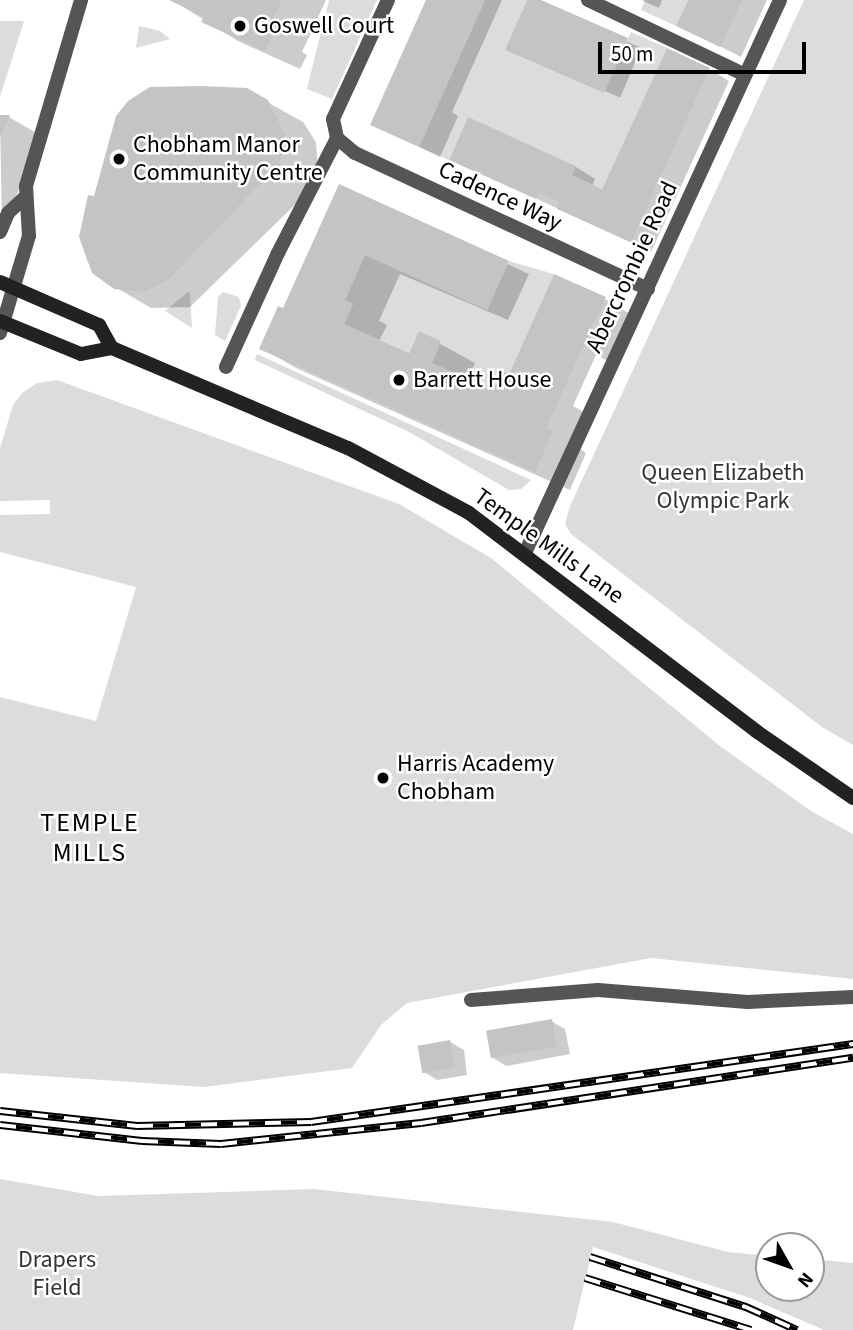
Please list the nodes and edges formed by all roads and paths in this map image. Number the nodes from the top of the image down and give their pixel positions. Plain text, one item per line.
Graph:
1 (81, 0) edge
2 (388, 0) edge
3 (588, 0) edge
4 (780, 0) edge
5 (745, 75) junction
6 (337, 138) junction
7 (23, 198) junction
8 (0, 232) edge
9 (0, 282) edge
10 (15, 288) junction
11 (648, 289) junction
12 (1, 326) edge
13 (112, 348) junction
14 (226, 367) dead end
15 (525, 553) junction
16 (853, 798) edge
17 (853, 997) edge
18 (471, 1000) dead end

1 - 7 street
2 - 6 street
3 - 5 street
4 - 5 street, Abercrombie Road
5 - 11 street, Abercrombie Road
6 - 11 street, Cadence Way
6 - 14 street
7 - 8 street
7 - 10 street
9 - 10 street, Temple Mills Lane
10 - 12 street
10 - 13 street, Temple Mills Lane
11 - 15 street, Abercrombie Road
12 - 13 street
13 - 15 street, Temple Mills Lane
15 - 16 street, Temple Mills Lane
17 - 18 street

